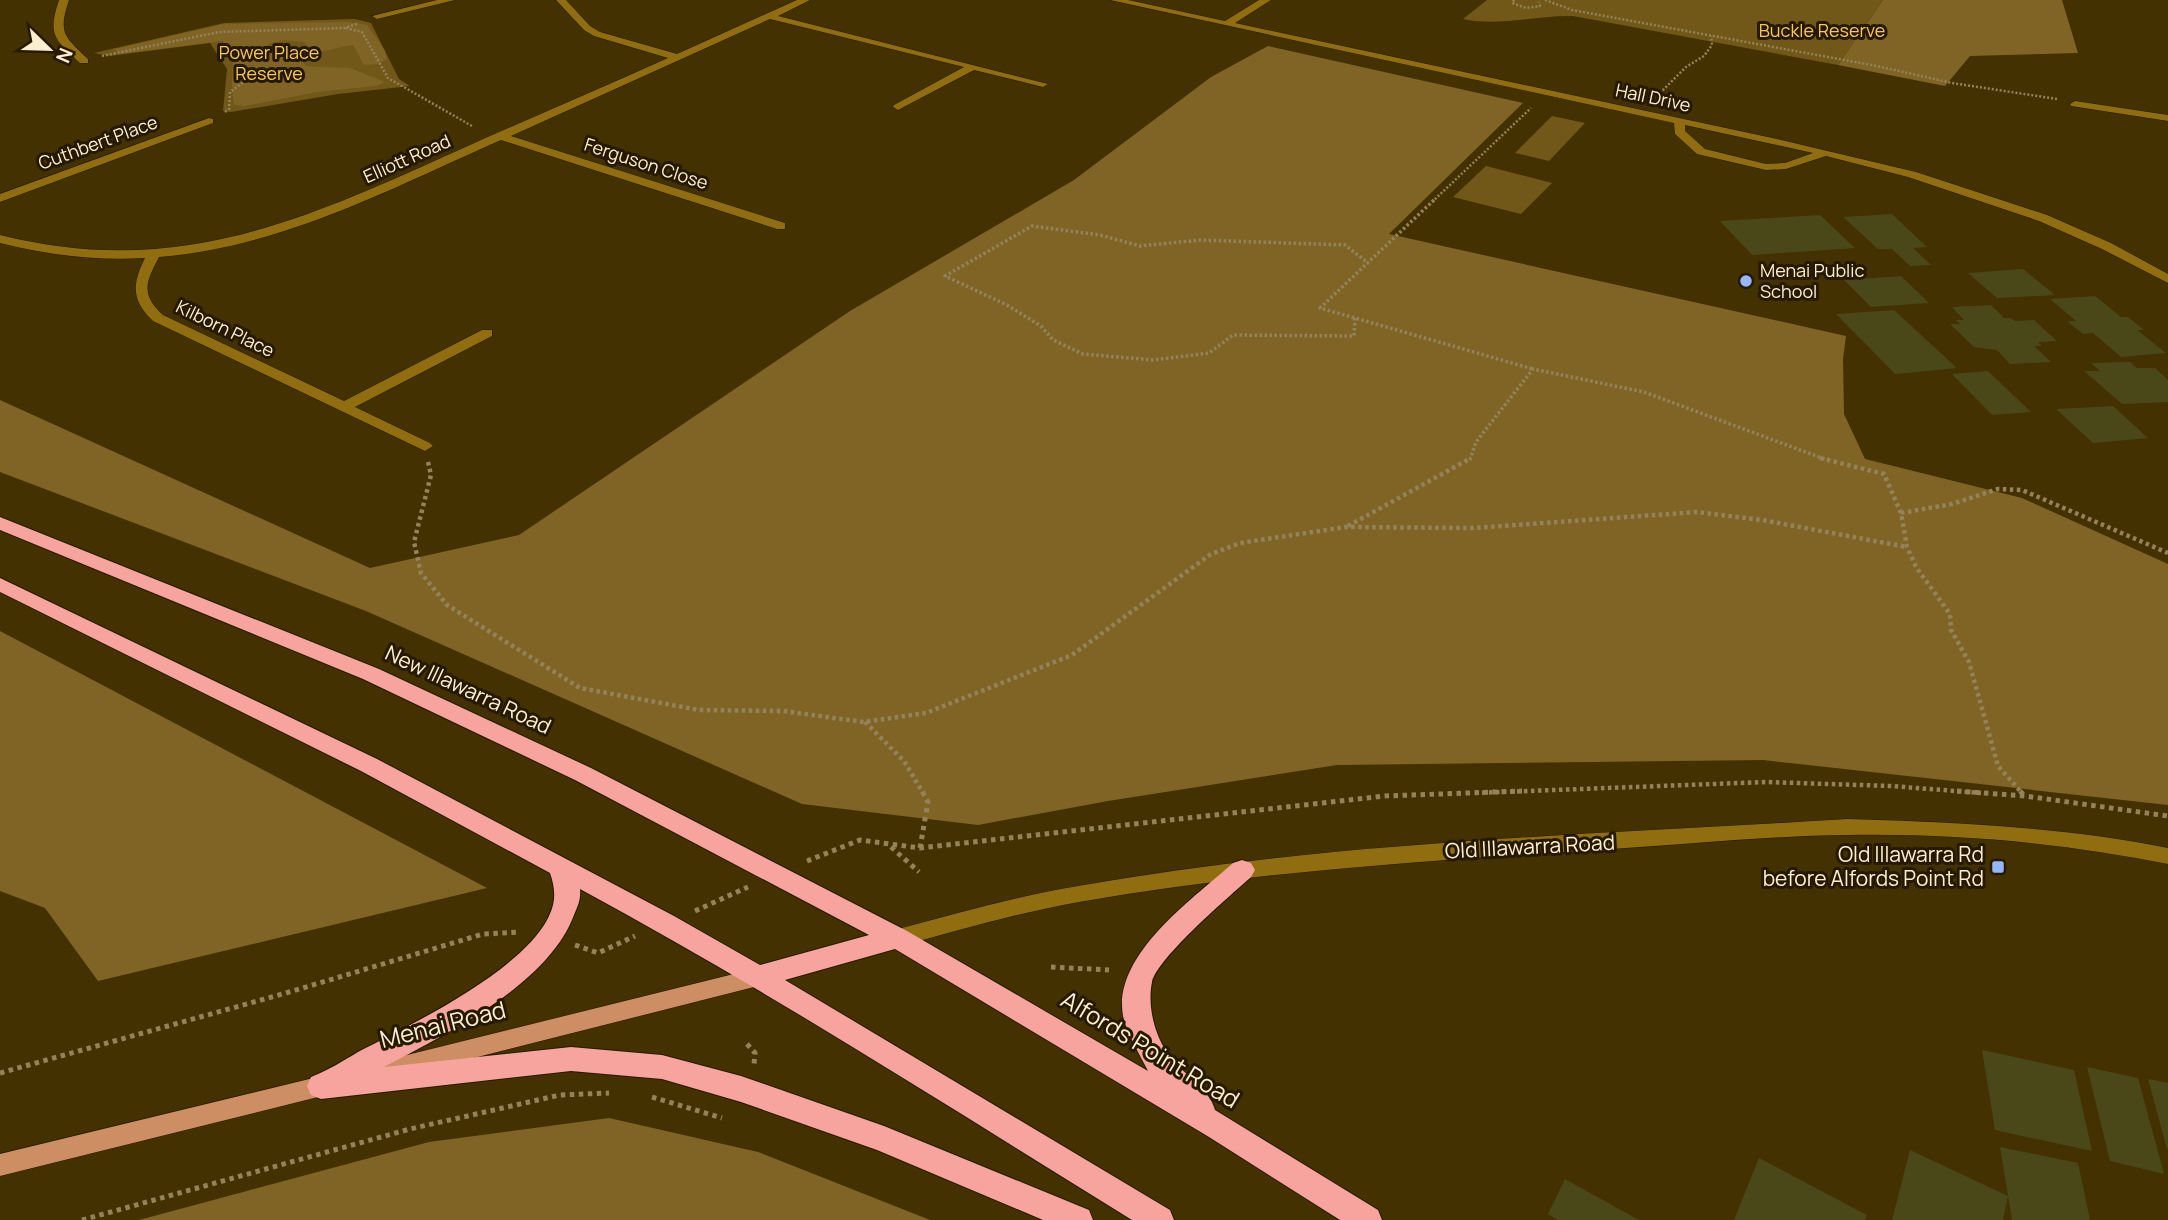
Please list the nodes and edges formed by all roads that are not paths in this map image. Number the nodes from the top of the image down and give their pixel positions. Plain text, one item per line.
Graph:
1 (64, 0) edge
2 (450, 0) edge
3 (561, 0) edge
4 (805, 0) edge
5 (1115, 0) edge
6 (1266, 0) edge
7 (377, 16) road end
8 (768, 16) junction
9 (1227, 24) junction
10 (677, 57) junction
11 (84, 61) dead end
12 (972, 67) junction
13 (1043, 84) dead end
14 (2075, 104) road end
15 (898, 107) dead end
16 (2168, 118) edge
17 (209, 121) road end
18 (1679, 121) junction
19 (498, 137) junction
20 (1825, 153) junction
21 (0, 198) edge
22 (781, 226) dead end
23 (0, 239) edge
24 (155, 252) junction
25 (2166, 276) edge
26 (487, 333) dead end
27 (344, 407) junction
28 (425, 446) road end
29 (0, 523) edge
30 (0, 584) edge
31 (2168, 856) edge
32 (561, 867) junction
33 (1242, 870) junction
34 (898, 938) junction
35 (758, 977) junction
36 (321, 1086) junction
37 (1220, 1128) junction
38 (0, 1165) edge
39 (1078, 1220) edge
40 (1159, 1220) edge
41 (1367, 1220) edge

1 - 11 street
2 - 7 street
3 - 10 street
4 - 8 street, Elliott Road
5 - 9 street, Hall Drive
6 - 9 street
8 - 10 street, Elliott Road
8 - 12 street
9 - 18 street, Hall Drive
10 - 19 street, Elliott Road
12 - 13 street
12 - 15 street
14 - 16 street
17 - 21 street, Cuthbert Place
18 - 20 street, Hall Drive
18 - 20 street
19 - 22 street, Ferguson Close
19 - 24 street, Elliott Road
20 - 25 street, Hall Drive
23 - 24 street, Elliott Road
24 - 27 street, Kilborn Place
26 - 27 street
27 - 28 street, Kilborn Place
29 - 34 highway, New Illawarra Road
30 - 32 highway
31 - 33 street, Old Illawarra Road
32 - 35 highway
32 - 36 highway
33 - 34 street, Old Illawarra Road
33 - 37 highway
34 - 35 highway, Menai Road
34 - 37 highway, Alfords Point Road
35 - 36 main road, Menai Road
35 - 40 highway
36 - 38 main road, Menai Road
36 - 39 highway
37 - 41 highway, Alfords Point Road

